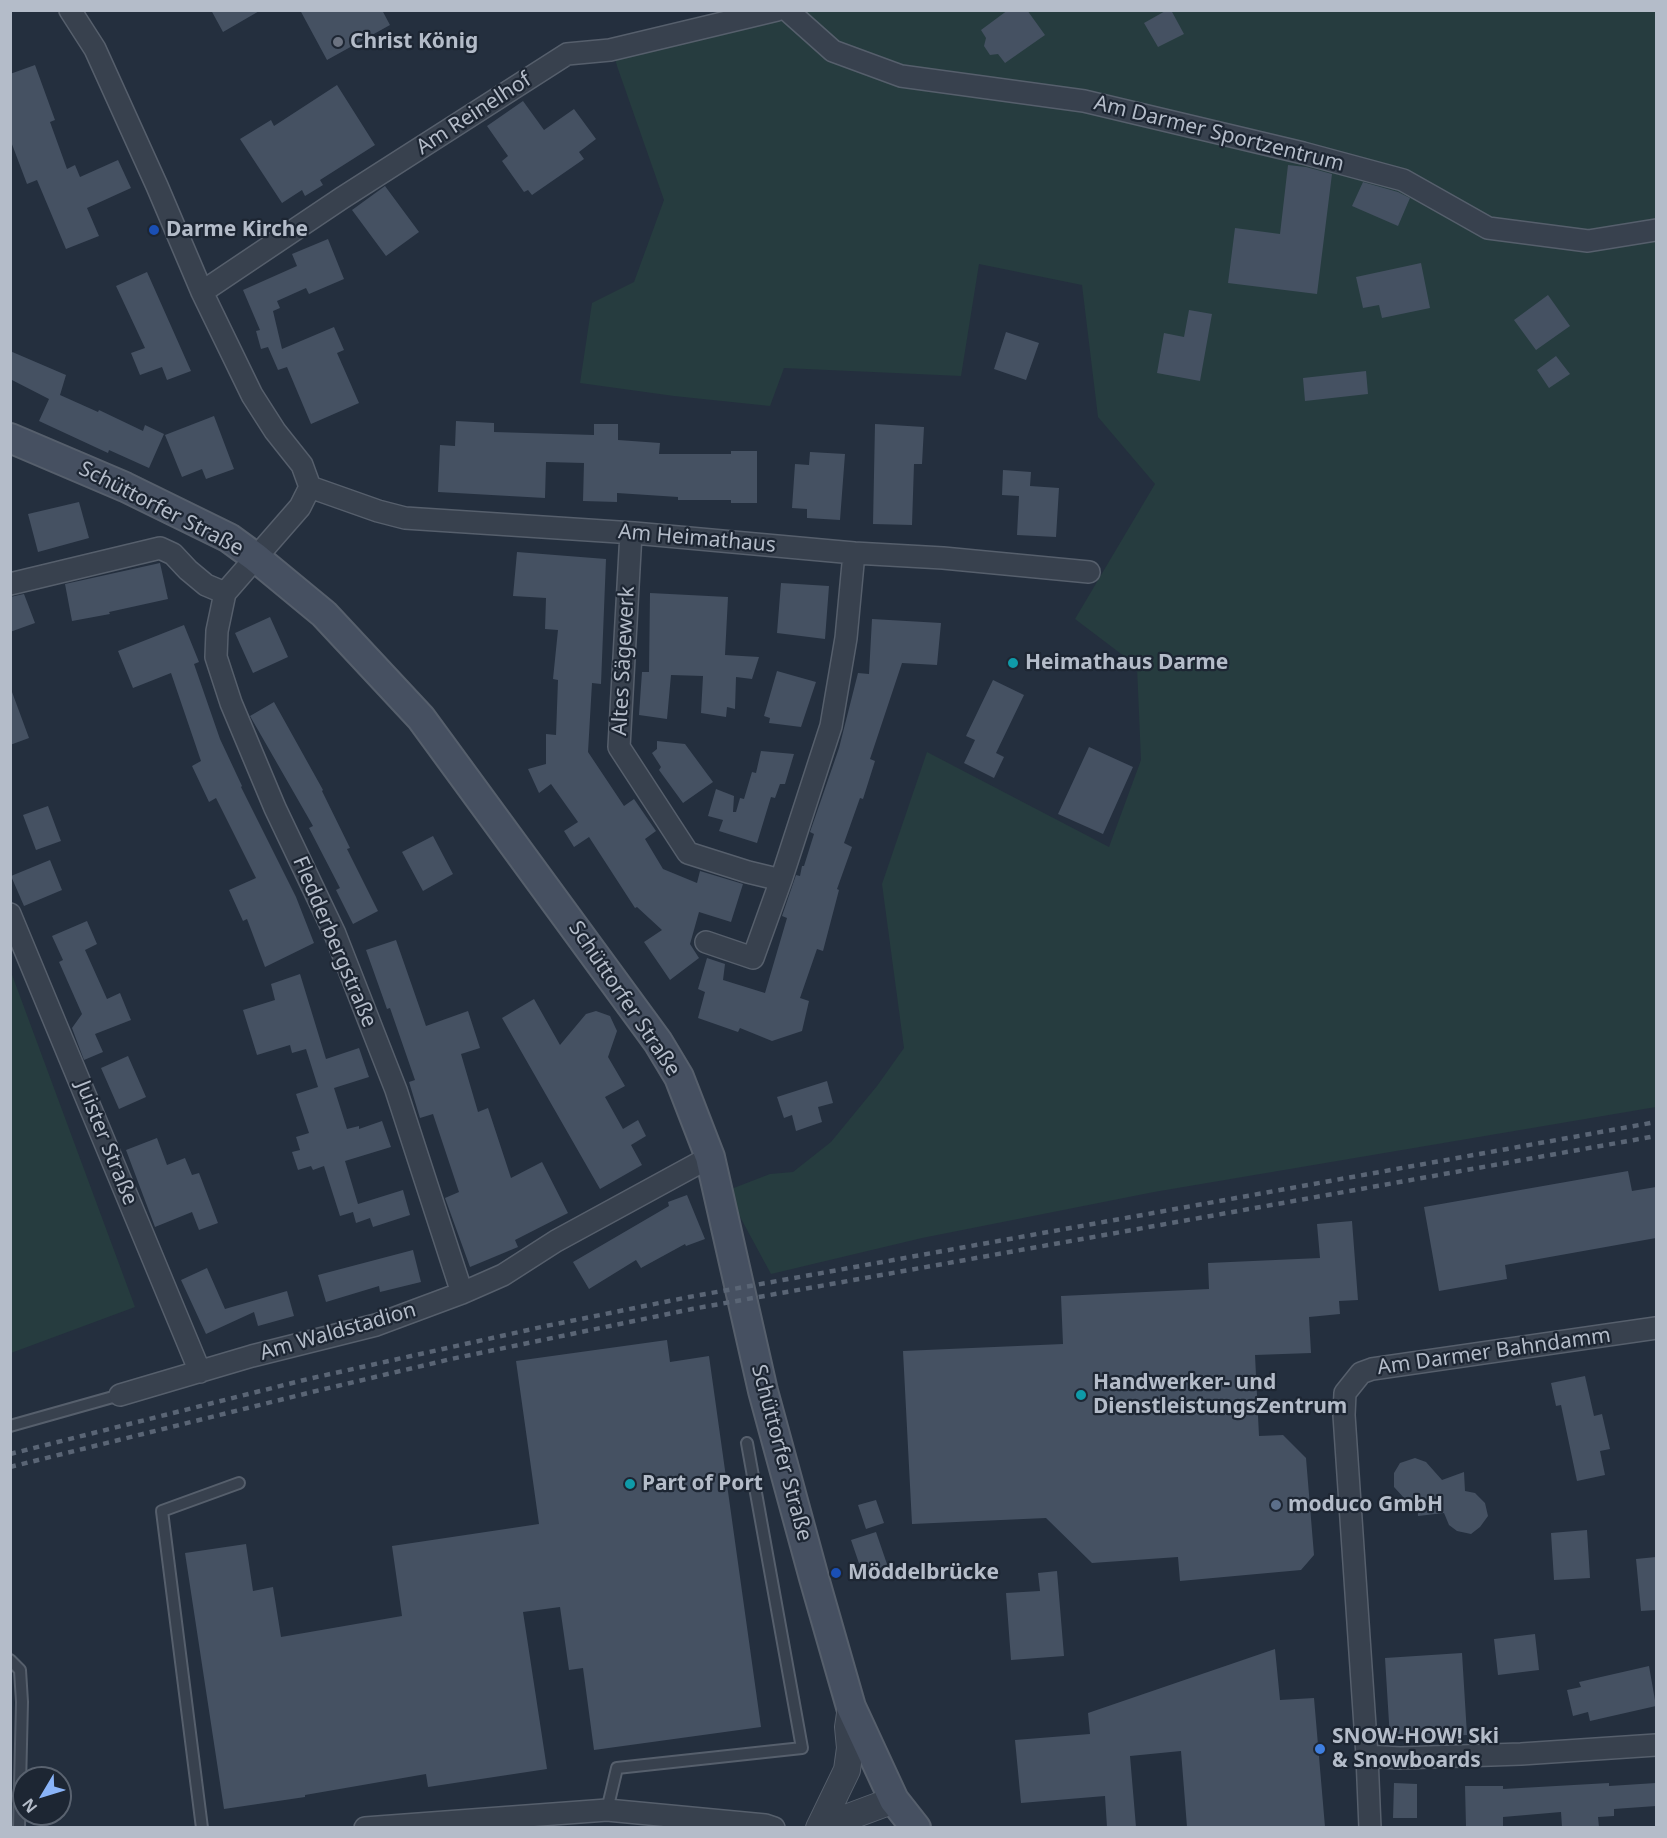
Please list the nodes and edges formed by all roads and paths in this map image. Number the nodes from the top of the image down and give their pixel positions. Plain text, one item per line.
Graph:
1 (70, 10) edge
2 (777, 10) edge
3 (787, 10) edge
4 (1656, 230) edge
5 (202, 292) junction
6 (10, 438) edge
7 (310, 486) junction
8 (631, 533) junction
9 (854, 553) junction
10 (255, 557) junction
11 (1089, 572) dead end
12 (10, 584) edge
13 (225, 593) junction
14 (781, 880) junction
15 (10, 914) edge
16 (706, 942) dead end
17 (710, 1157) junction
18 (462, 1293) junction
19 (1656, 1328) edge
20 (200, 1372) junction
21 (120, 1395) joint
22 (10, 1426) edge
23 (747, 1443) dead end
24 (239, 1483) dead end
25 (10, 1660) edge
26 (851, 1707) junction
27 (1656, 1745) edge
28 (1367, 1756) junction
29 (894, 1800) junction
30 (607, 1810) junction
31 (19, 1827) edge
32 (202, 1827) edge
33 (365, 1827) edge
34 (774, 1827) edge
35 (819, 1827) edge
36 (916, 1827) edge
37 (1370, 1827) edge

1 - 5 street
2 - 5 street, Am Reinelhof
3 - 4 street, Am Darmer Sportzentrum
5 - 7 street
6 - 10 main road, Schüttorfer Straße
7 - 8 street, Am Heimathaus
7 - 10 street
8 - 9 street, Am Heimathaus
8 - 14 street, Altes Sägewerk
9 - 11 street, Am Heimathaus
9 - 14 street
10 - 13 street
10 - 17 main road, Schüttorfer Straße
12 - 13 street
13 - 18 street, Fledderbergstraße
14 - 16 street
15 - 20 street, Juister Straße
17 - 18 street, Am Waldstadion
17 - 26 main road, Schüttorfer Straße
18 - 20 street, Am Waldstadion
19 - 28 street, Am Darmer Bahndamm
20 - 21 street, Am Waldstadion
21 - 22 lane, Am Waldstadion
23 - 30 lane
24 - 32 lane
25 - 31 lane
26 - 29 main road, Schüttorfer Straße
26 - 35 street
27 - 28 street
28 - 37 street, Am Darmer Bahndamm
29 - 35 street
29 - 36 main road, Schüttorfer Straße
30 - 33 street
30 - 34 street

